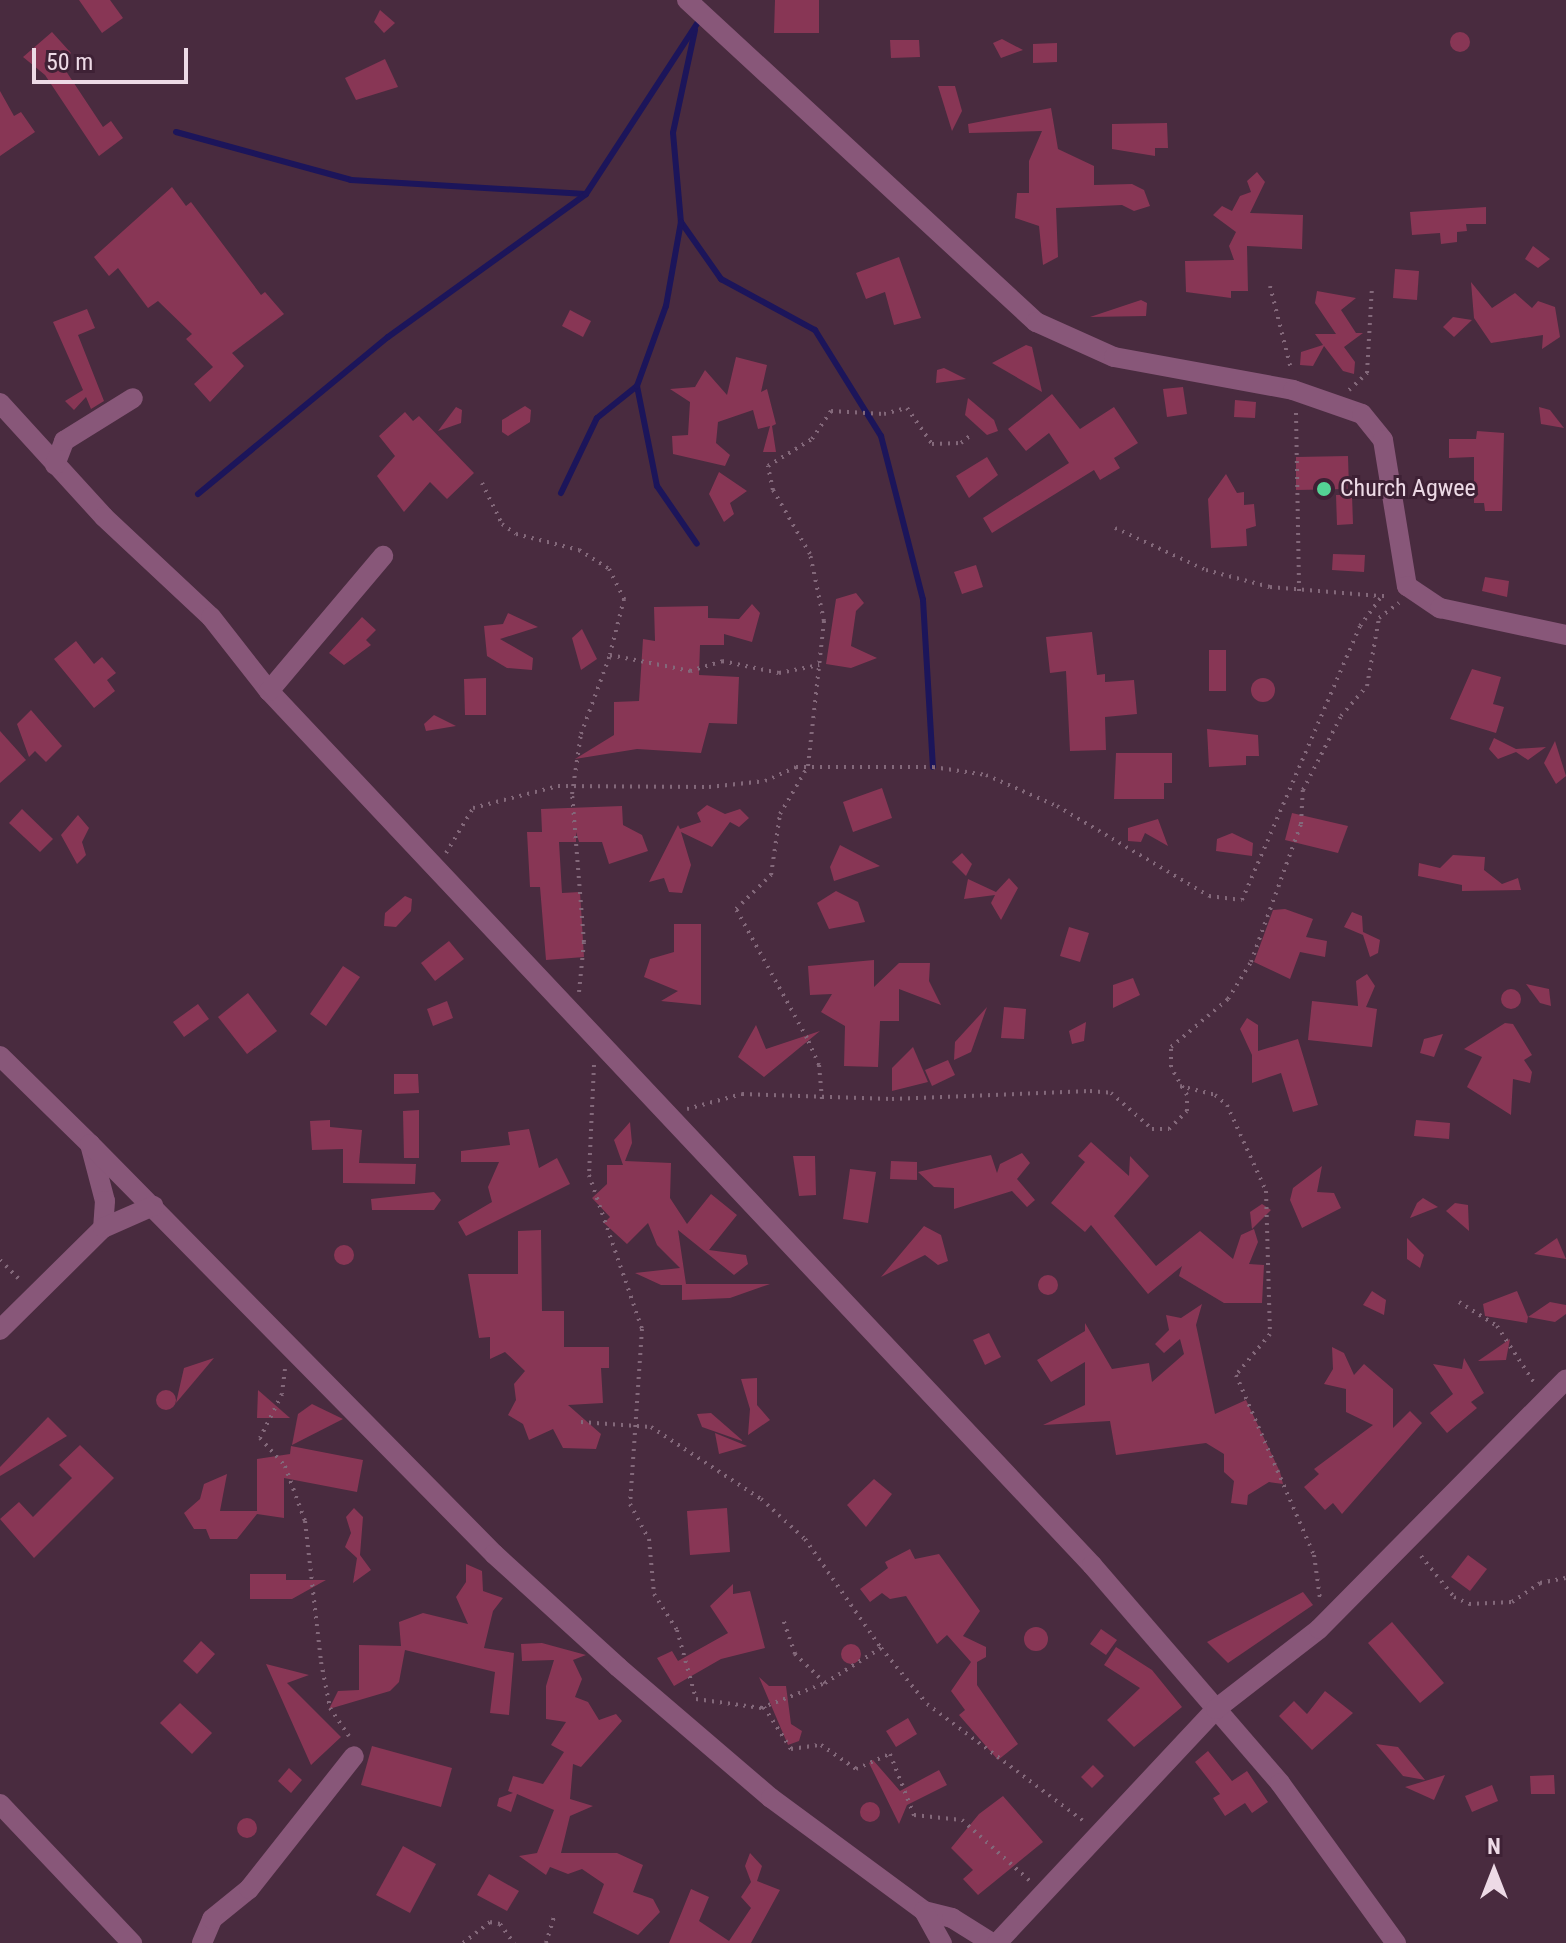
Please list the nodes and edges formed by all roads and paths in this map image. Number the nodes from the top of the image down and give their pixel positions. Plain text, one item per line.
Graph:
1 (687, 0) edge
2 (1270, 286) dead end
3 (1372, 287) dead end
4 (1293, 390) junction
5 (133, 398) dead end
6 (1336, 402) junction
7 (0, 403) edge
8 (1296, 412) junction
9 (971, 435) dead end
10 (55, 465) junction
11 (482, 483) dead end
12 (1115, 528) dead end
13 (383, 556) dead end
14 (1299, 591) junction
15 (1416, 595) junction
16 (1382, 596) junction
17 (1566, 635) edge
18 (610, 655) junction
19 (820, 665) junction
20 (269, 691) junction
21 (438, 866) junction
22 (577, 1014) junction
23 (595, 1036) junction
24 (0, 1056) edge
25 (1180, 1086) junction
26 (822, 1099) junction
27 (667, 1119) junction
28 (90, 1144) junction
29 (153, 1206) junction
30 (103, 1228) junction
31 (0, 1260) edge
32 (36, 1297) junction
33 (1459, 1302) dead end
34 (0, 1330) edge
35 (282, 1361) dead end
36 (1566, 1379) edge
37 (1546, 1401) junction
38 (581, 1422) dead end
39 (636, 1425) junction
40 (1408, 1541) junction
41 (1566, 1578) edge
42 (783, 1619) dead end
43 (1319, 1629) junction
44 (881, 1648) junction
45 (825, 1683) junction
46 (764, 1707) junction
47 (1216, 1709) junction
48 (354, 1756) joint
49 (0, 1804) edge
50 (1096, 1830) junction
51 (1041, 1890) junction
52 (924, 1911) junction
53 (555, 1913) dead end
54 (132, 1943) edge
55 (202, 1943) edge
56 (463, 1943) edge
57 (514, 1943) edge
58 (546, 1943) edge
59 (942, 1943) edge
60 (995, 1943) edge
61 (1396, 1943) edge

1 - 4 street
2 - 4 path
3 - 6 path
4 - 6 street
4 - 8 path
5 - 10 street
6 - 8 path
6 - 15 street
7 - 10 street
8 - 14 path
9 - 19 path
10 - 20 street
11 - 18 path
12 - 14 path
13 - 20 street
14 - 16 path
15 - 16 path
15 - 17 street
15 - 25 path
16 - 21 path
18 - 19 path
18 - 22 path
19 - 26 path
20 - 21 street
21 - 22 street
22 - 23 street
23 - 27 street
23 - 39 path
24 - 28 street
25 - 26 path
25 - 43 path
26 - 27 path
27 - 47 street
28 - 29 street
28 - 30 street
29 - 30 street
29 - 52 street
30 - 32 street
31 - 32 path
32 - 34 street
33 - 37 path
35 - 48 path
36 - 37 street
37 - 40 street
38 - 39 path
39 - 44 path
39 - 46 path
40 - 41 path
40 - 43 street
42 - 45 path
43 - 47 street
44 - 45 path
44 - 50 path
45 - 46 path
46 - 51 path
47 - 50 street
47 - 61 street
48 - 55 street
49 - 54 street
50 - 51 street
51 - 60 street
52 - 59 street
52 - 60 street
53 - 58 path
56 - 57 path

